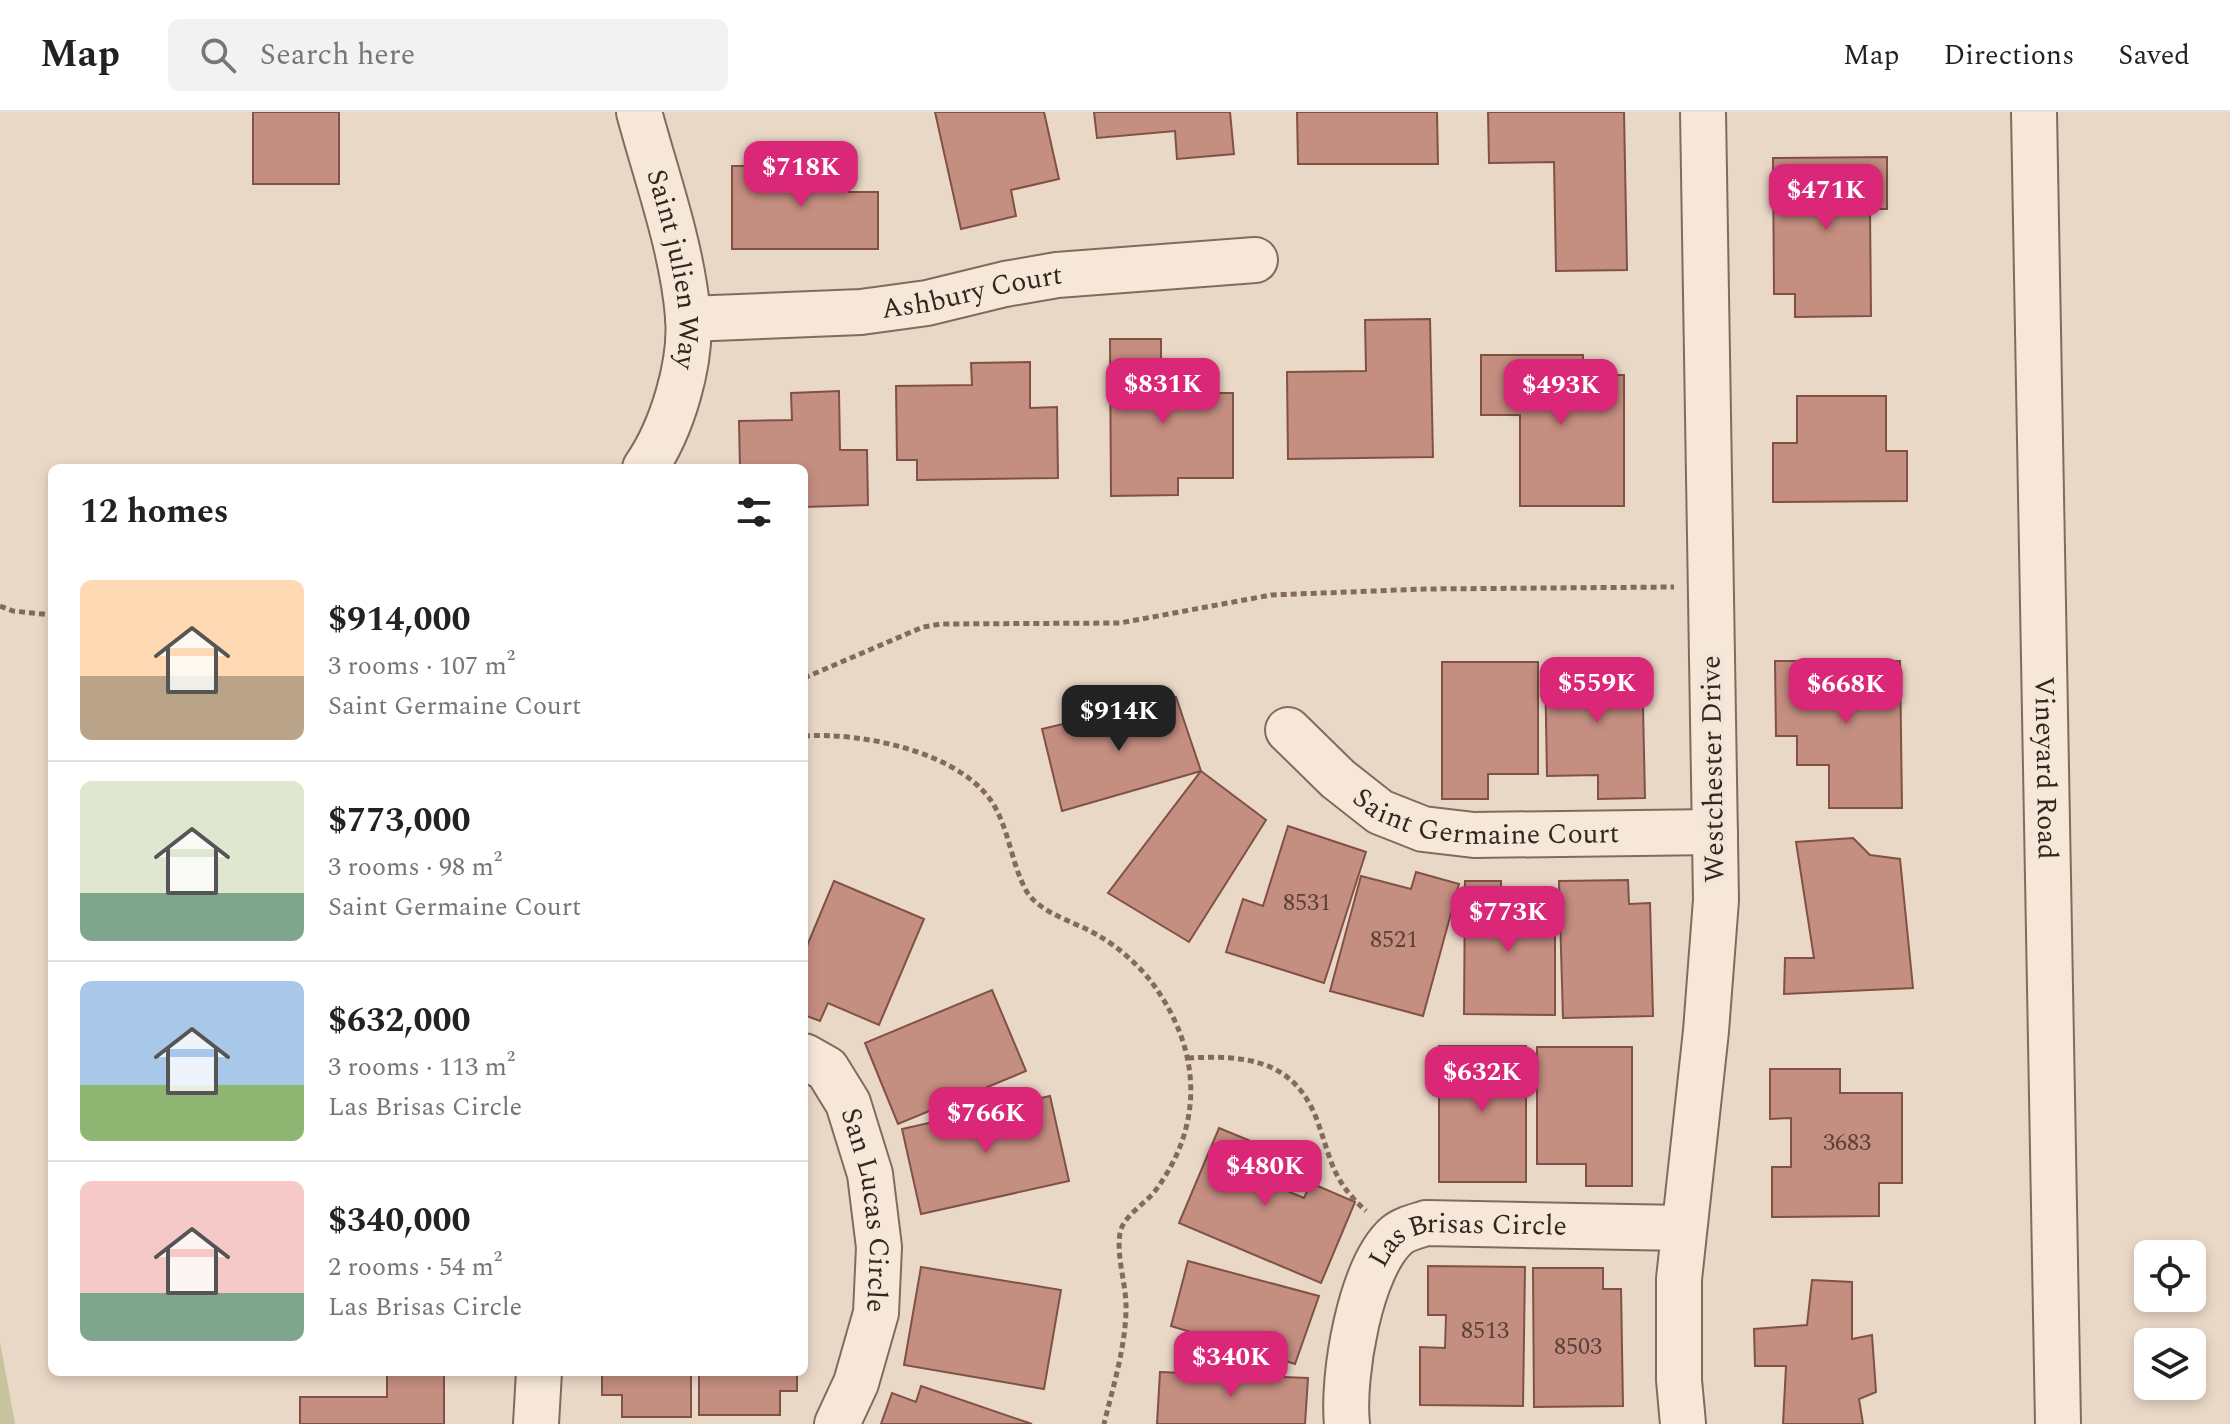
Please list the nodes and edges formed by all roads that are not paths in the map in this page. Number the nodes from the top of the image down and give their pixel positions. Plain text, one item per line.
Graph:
1 (639, 112) edge
2 (1703, 112) edge
3 (2034, 112) edge
4 (1255, 260) dead end
5 (688, 319) junction
6 (648, 464) edge
7 (1288, 730) dead end
8 (1715, 832) junction
9 (808, 1058) edge
10 (1683, 1228) junction
11 (539, 1376) edge
12 (536, 1424) edge
13 (837, 1424) edge
14 (1347, 1424) edge
15 (1683, 1424) edge
16 (2058, 1424) edge

1 - 5 street, Saint julien Way
2 - 8 street, Westchester Drive
3 - 16 street, Vineyard Road
4 - 5 street, Ashbury Court
5 - 6 street, Saint julien Way
7 - 8 street, Saint Germaine Court
8 - 10 street, Westchester Drive
9 - 13 street, San Lucas Circle
10 - 14 street, Las Brisas Circle
10 - 15 street, Westchester Drive
11 - 12 street

